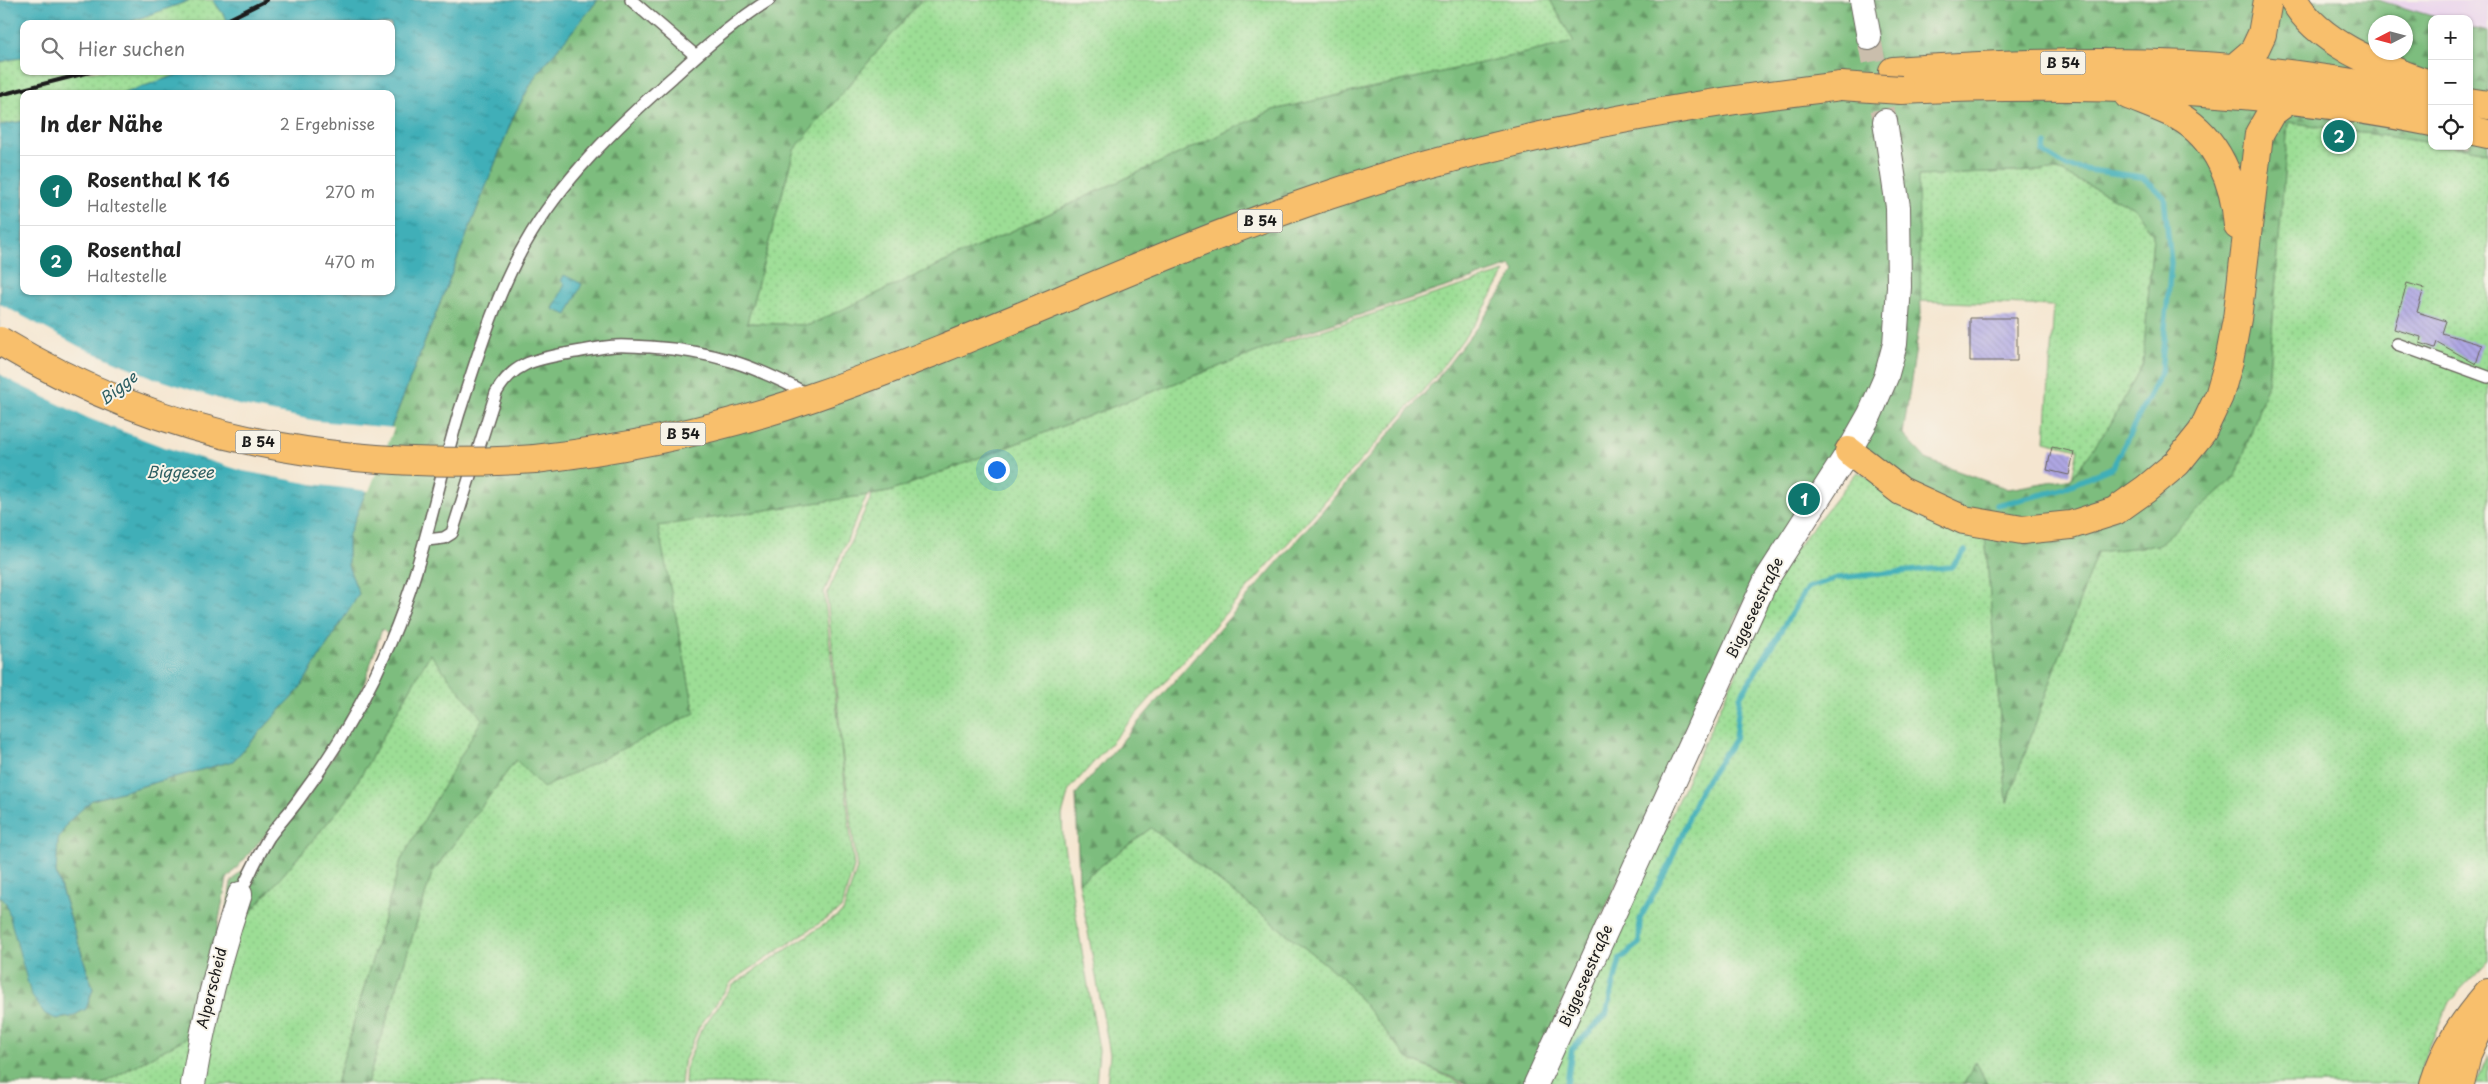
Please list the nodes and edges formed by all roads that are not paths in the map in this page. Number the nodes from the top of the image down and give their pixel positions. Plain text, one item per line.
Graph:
1 (631, 0) edge
2 (768, 0) edge
3 (1862, 0) edge
4 (2268, 0) edge
5 (2294, 0) edge
6 (1869, 38) tunnel mouth
7 (696, 56) junction
8 (2233, 69) junction
9 (1897, 81) junction
10 (2428, 83) edge
11 (2113, 89) junction
12 (2428, 95) edge
13 (2288, 100) junction
14 (1885, 121) tunnel mouth
15 (2428, 121) edge
16 (2473, 131) edge
17 (2488, 134) edge
18 (2241, 273) junction
19 (0, 341) edge
20 (2396, 344) dead end
21 (2488, 377) edge
22 (813, 397) junction
23 (1848, 451) junction
24 (427, 540) junction
25 (240, 894) joint
26 (2488, 993) edge
27 (2488, 1011) edge
28 (193, 1084) edge
29 (1536, 1084) edge
30 (2434, 1084) edge
31 (2460, 1084) edge

1 - 7 lane
2 - 7 lane
3 - 6 street
4 - 8 main road
5 - 10 main road
7 - 24 lane
8 - 9 main road, B 54
8 - 12 main road, B 54
9 - 11 main road, B 54
9 - 22 main road, B 54, bridge
11 - 13 main road, B 54
11 - 18 main road
13 - 15 main road, B 54
13 - 18 main road
14 - 23 street, Biggeseestraße
16 - 17 main road
18 - 23 main road
19 - 22 main road, B 54, bridge
20 - 21 lane
22 - 24 lane
23 - 29 street, Biggeseestraße
24 - 25 lane
25 - 28 street, Alperscheid
26 - 30 main road
27 - 31 main road

